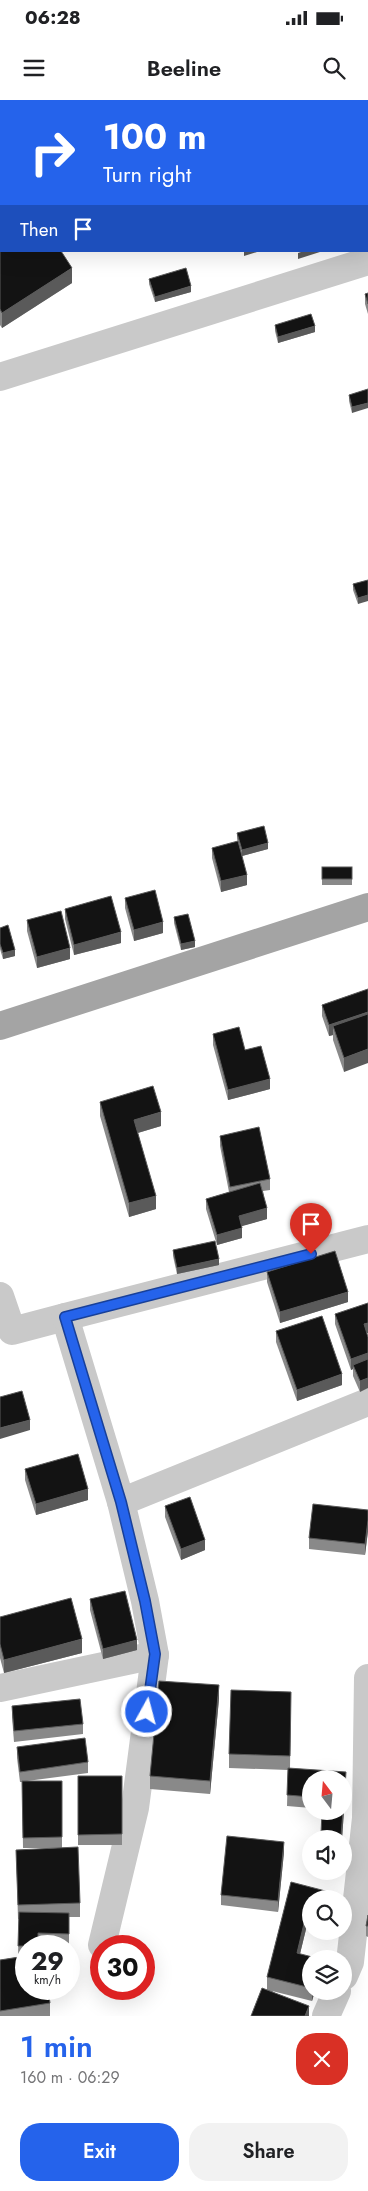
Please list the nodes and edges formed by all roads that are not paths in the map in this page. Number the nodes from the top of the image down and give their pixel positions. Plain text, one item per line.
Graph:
1 (368, 261) edge
2 (0, 377) edge
3 (368, 907) edge
4 (1, 1021) edge
5 (368, 1239) edge
6 (0, 1296) edge
7 (65, 1317) junction
8 (6, 1332) edge
9 (368, 1402) edge
10 (121, 1502) junction
11 (155, 1654) junction
12 (368, 1678) edge
13 (0, 1688) edge
14 (104, 1935) edge
15 (351, 1950) edge
16 (333, 2000) edge
17 (326, 2016) edge

1 - 2 street
3 - 4 main road
5 - 7 street
6 - 8 street
7 - 8 street
7 - 10 street
9 - 10 street
10 - 11 street
11 - 13 street
11 - 14 street
12 - 15 street
16 - 17 street

